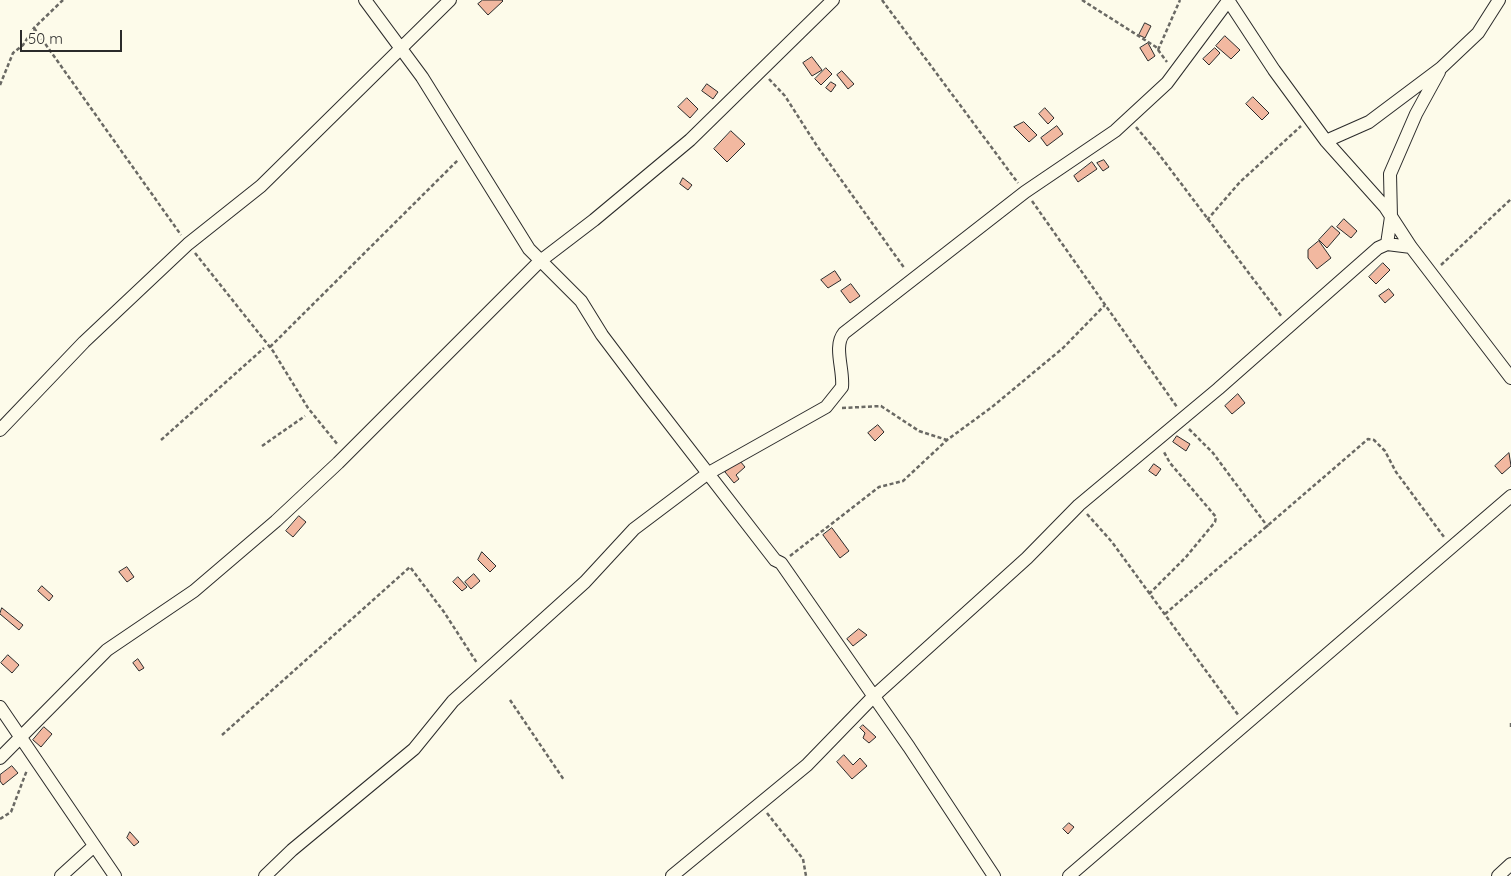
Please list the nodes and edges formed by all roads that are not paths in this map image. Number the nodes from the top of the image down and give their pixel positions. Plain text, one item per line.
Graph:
1 (365, 0) edge
2 (450, 0) edge
3 (833, 0) edge
4 (1228, 0) edge
5 (1499, 0) edge
6 (401, 48) junction
7 (1441, 68) junction
8 (1326, 141) junction
9 (1391, 217) junction
10 (1387, 244) junction
11 (1411, 247) junction
12 (540, 262) junction
13 (1511, 378) edge
14 (0, 430) edge
15 (707, 474) junction
16 (1511, 496) edge
17 (873, 697) junction
18 (0, 707) edge
19 (22, 738) junction
20 (0, 758) edge
21 (94, 846) junction
22 (1511, 864) edge
23 (61, 876) edge
24 (115, 876) edge
25 (264, 876) edge
26 (672, 876) edge
27 (994, 876) edge
28 (1069, 876) edge
29 (1498, 876) edge

1 - 6 street
2 - 6 street
3 - 12 street
4 - 8 street
4 - 15 street
5 - 7 street
6 - 12 street
6 - 14 street
7 - 8 street
7 - 9 street
8 - 9 street
9 - 10 street
9 - 11 street
10 - 11 street
10 - 17 street
11 - 13 street
12 - 15 street
12 - 19 street
15 - 17 street
15 - 25 street
16 - 28 street
17 - 26 street
17 - 27 street
18 - 19 street
19 - 20 street
19 - 21 street
21 - 23 street
21 - 24 street
22 - 29 street

